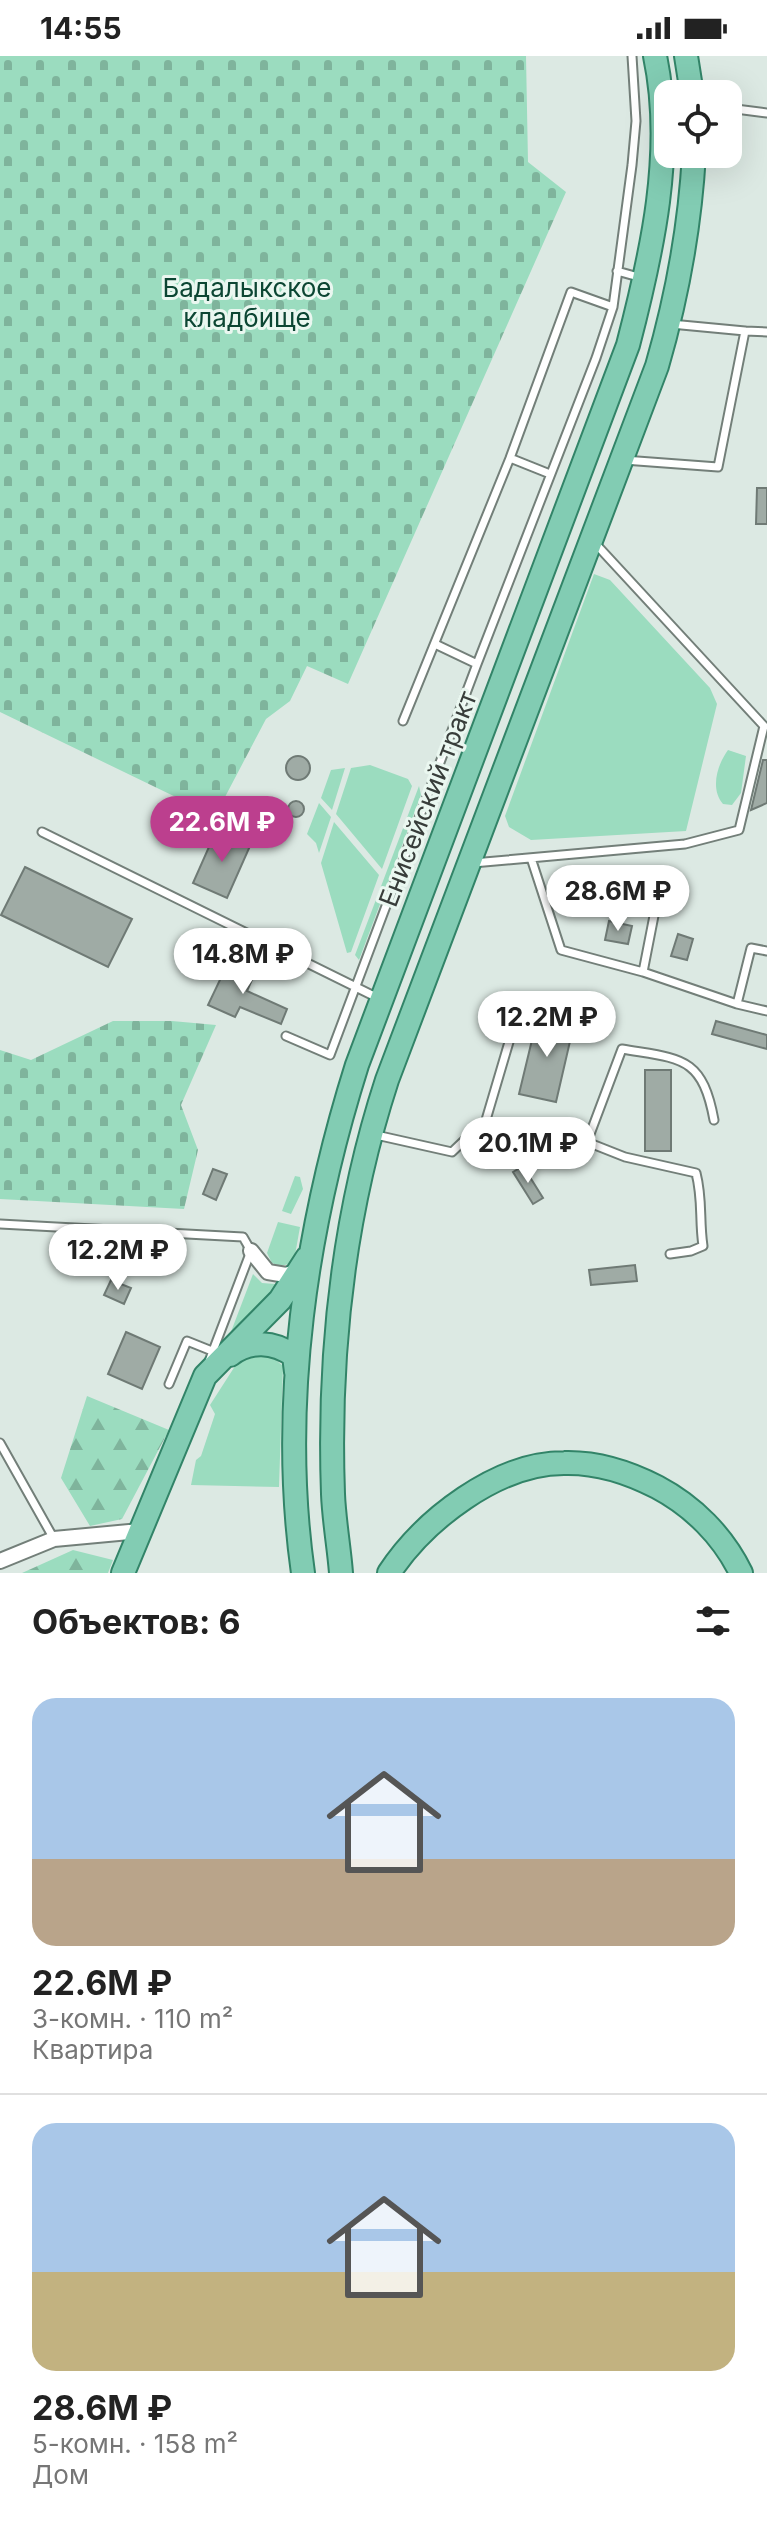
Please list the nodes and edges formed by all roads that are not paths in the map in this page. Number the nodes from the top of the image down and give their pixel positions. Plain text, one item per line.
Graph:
1 (632, 56) edge
2 (655, 56) edge
3 (686, 56) edge
4 (690, 80) edge
5 (742, 110) edge
6 (767, 113) edge
7 (693, 168) edge
8 (617, 271) junction
9 (646, 279) junction
10 (613, 307) junction
11 (669, 323) junction
12 (745, 331) junction
13 (767, 332) edge
14 (510, 458) junction
15 (622, 459) junction
16 (550, 474) junction
17 (591, 539) junction
18 (435, 644) junction
19 (477, 664) junction
20 (403, 721) dead end
21 (42, 832) dead end
22 (531, 858) junction
23 (471, 863) junction
24 (660, 885) dead end
25 (767, 951) edge
26 (643, 972) junction
27 (357, 989) junction
28 (382, 1000) junction
29 (737, 1004) junction
30 (767, 1011) edge
31 (413, 1012) junction
32 (517, 1015) dead end
33 (286, 1036) dead end
34 (714, 1120) dead end
35 (483, 1130) junction
36 (370, 1134) junction
37 (587, 1142) junction
38 (0, 1224) edge
39 (251, 1251) junction
40 (670, 1254) dead end
41 (306, 1260) junction
42 (212, 1350) junction
43 (205, 1376) junction
44 (297, 1378) junction
45 (169, 1384) dead end
46 (0, 1443) edge
47 (140, 1531) junction
48 (54, 1539) junction
49 (0, 1561) edge
50 (123, 1573) edge
51 (303, 1573) edge
52 (341, 1573) edge
53 (389, 1573) edge
54 (741, 1573) edge

1 - 8 lane
2 - 9 main road, Енисейский тракт
3 - 4 main road
5 - 6 lane
7 - 11 main road
8 - 9 lane
8 - 10 lane
9 - 28 main road, Енисейский тракт
10 - 14 lane
10 - 16 lane
11 - 12 lane
11 - 15 main road
12 - 13 lane
12 - 15 lane
14 - 16 lane
14 - 18 lane
15 - 17 main road
16 - 19 lane
17 - 22 lane
17 - 23 main road
18 - 19 lane
18 - 20 lane
19 - 27 lane
21 - 27 lane
22 - 23 lane
22 - 26 lane
23 - 31 main road
24 - 26 lane
25 - 29 lane
26 - 29 lane
27 - 28 lane
27 - 33 lane
28 - 31 main road
28 - 41 main road, Енисейский тракт
29 - 30 lane
31 - 36 main road
32 - 35 lane
34 - 37 lane
35 - 36 lane
35 - 37 lane
36 - 52 main road
37 - 40 lane
38 - 39 lane
39 - 41 street
39 - 42 lane
41 - 43 main road
41 - 44 main road, Енисейский тракт
42 - 43 lane
42 - 45 lane
43 - 44 main road
43 - 47 main road
44 - 51 main road, Енисейский тракт
46 - 48 lane
47 - 48 street
47 - 50 main road
48 - 49 street
53 - 54 main road

